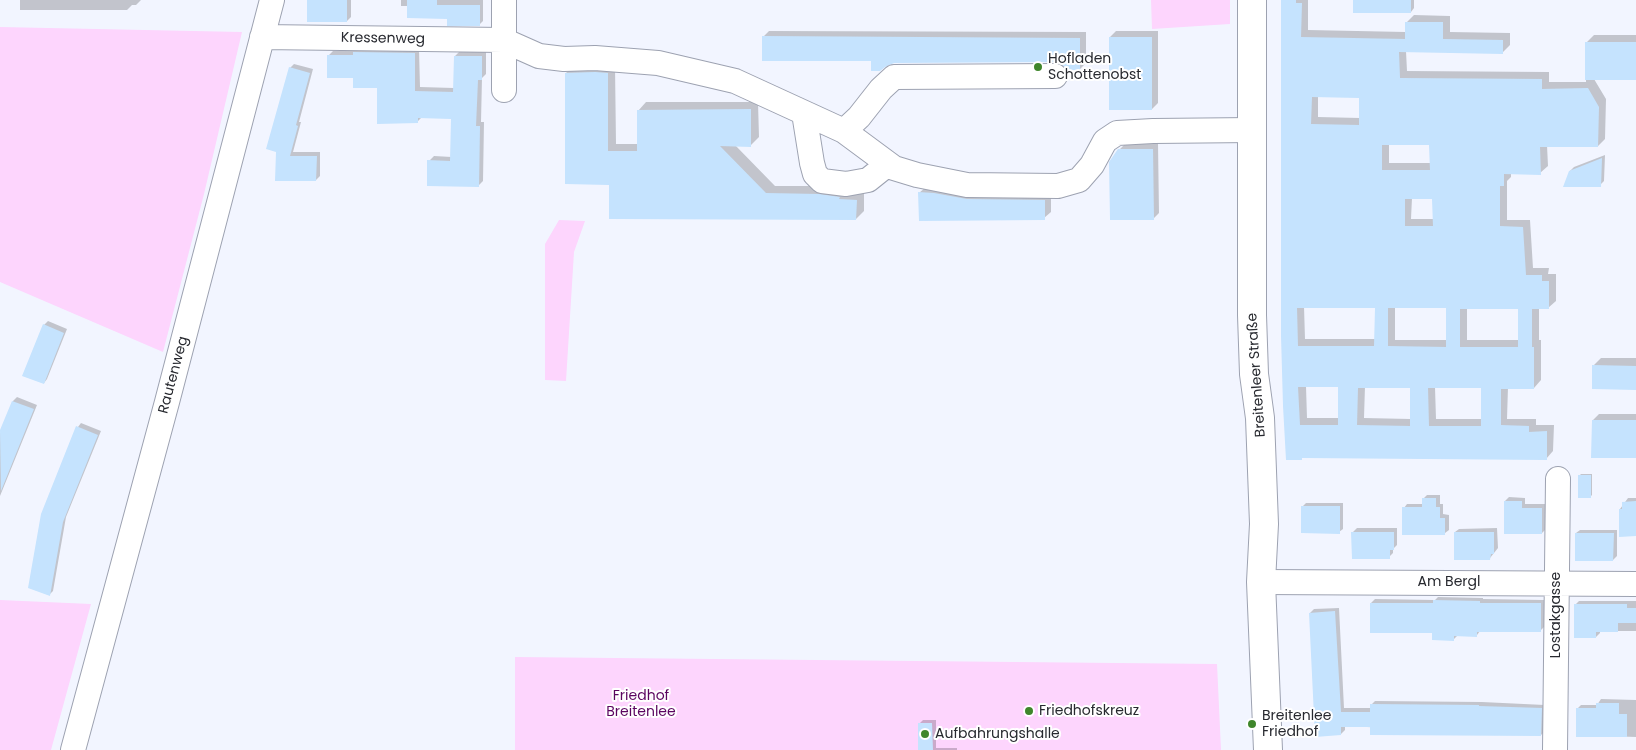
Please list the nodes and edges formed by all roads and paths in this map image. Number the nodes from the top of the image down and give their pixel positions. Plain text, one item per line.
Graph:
1 (272, 0) edge
2 (504, 0) edge
3 (1252, 0) edge
4 (262, 37) junction
5 (504, 40) junction
6 (1056, 76) dead end
7 (504, 90) dead end
8 (804, 113) junction
9 (1252, 130) junction
10 (844, 131) junction
11 (888, 164) junction
12 (1558, 479) dead end
13 (1261, 582) junction
14 (1556, 583) junction
15 (1636, 584) edge
16 (73, 750) edge
17 (1268, 750) edge
18 (1555, 750) edge

1 - 4 street, Rautenweg
2 - 5 street
3 - 9 main road, Breitenleer Straße
4 - 5 street, Kressenweg
4 - 16 street, Rautenweg
5 - 7 street
5 - 8 street
6 - 10 street
8 - 10 street
8 - 11 street
9 - 11 street
9 - 13 main road, Breitenleer Straße
10 - 11 street
12 - 14 street, Lostakgasse
13 - 14 street, Am Bergl
13 - 17 main road, Breitenleer Straße
14 - 15 street, Am Bergl
14 - 18 street, Lostakgasse

